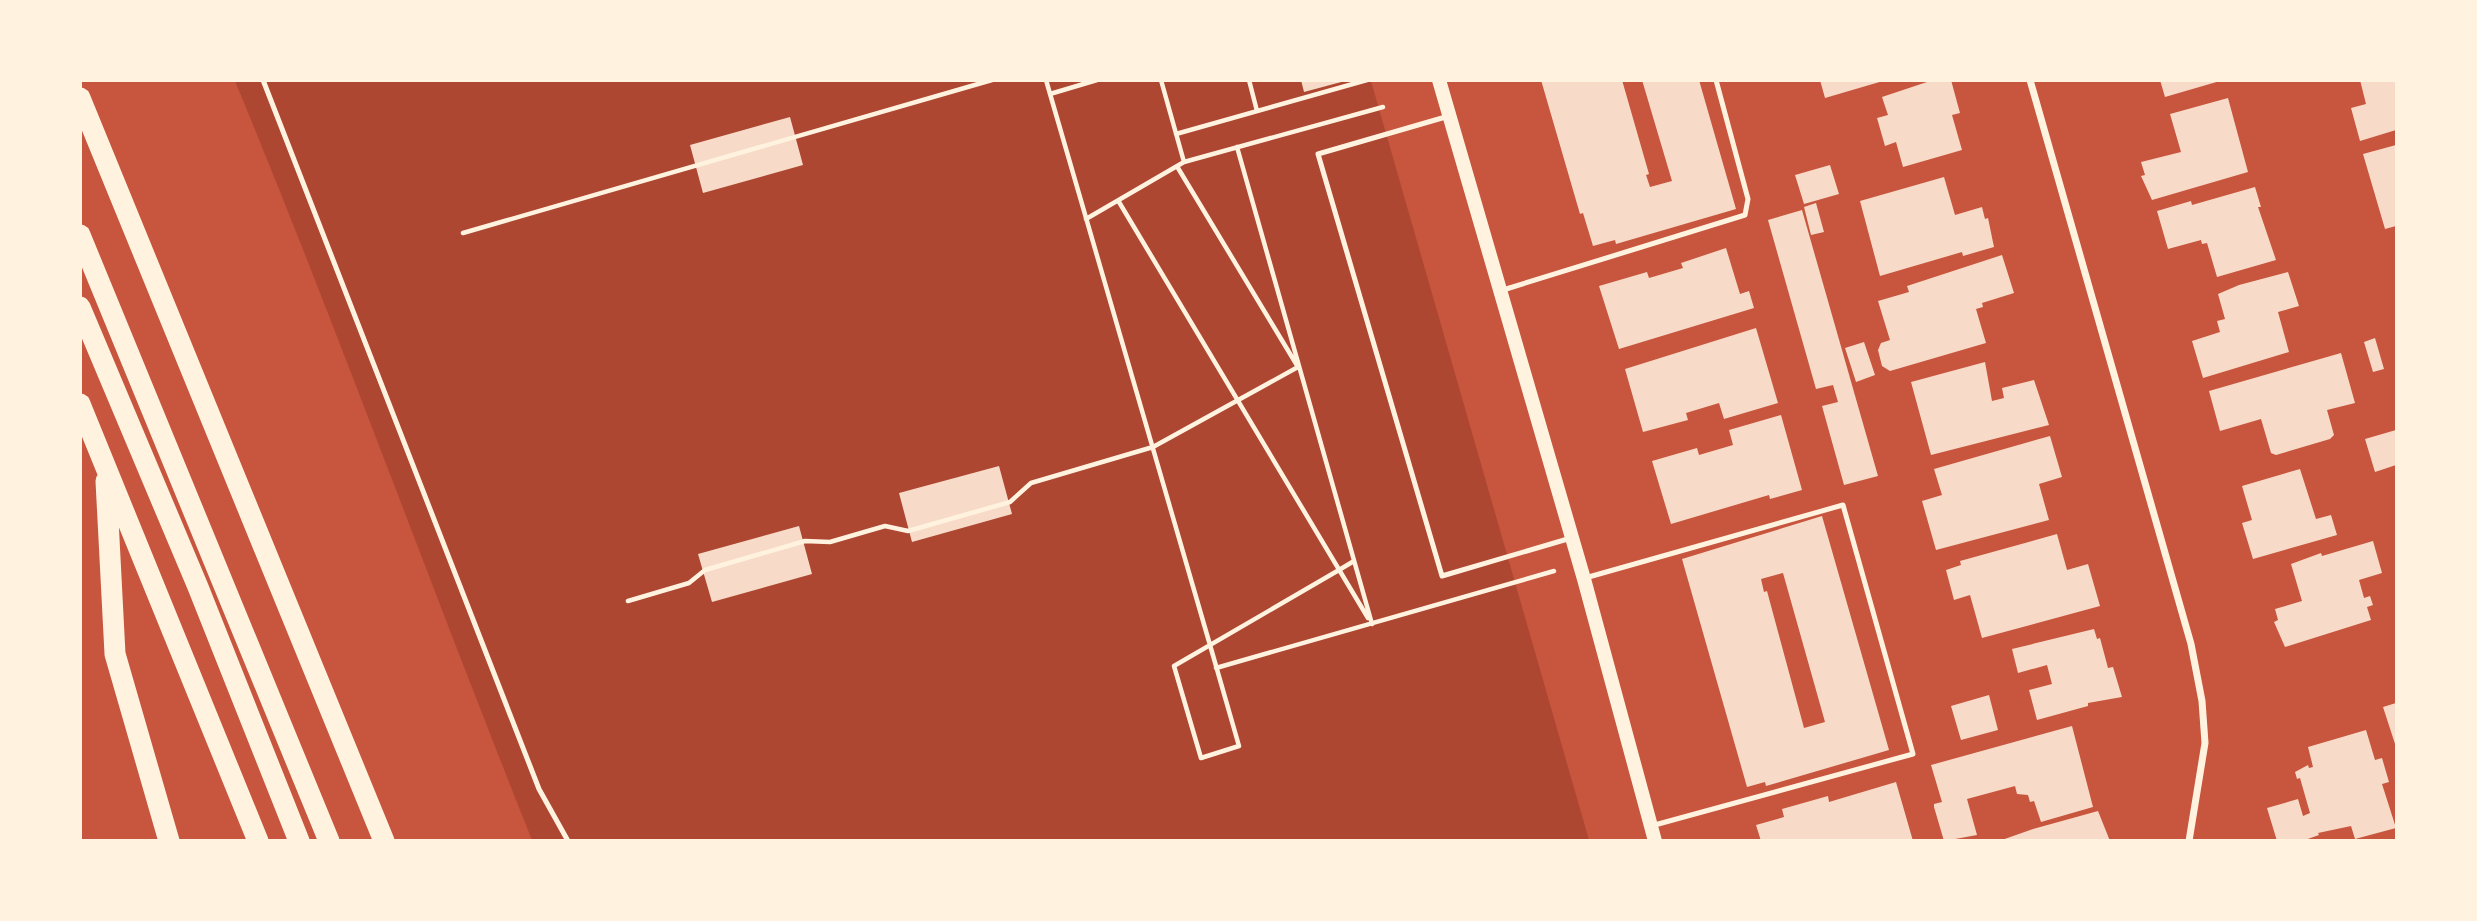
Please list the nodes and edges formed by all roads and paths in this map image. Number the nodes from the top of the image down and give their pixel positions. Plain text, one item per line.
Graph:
1 (263, 80) edge
2 (992, 80) edge
3 (1046, 80) edge
4 (1097, 80) edge
5 (1161, 80) edge
6 (1249, 80) edge
7 (1367, 80) edge
8 (1439, 80) edge
9 (1716, 80) edge
10 (2030, 80) edge
11 (1050, 94) junction
12 (80, 98) edge
13 (1383, 107) dead end
14 (1257, 111) junction
15 (1449, 116) junction
16 (1176, 134) junction
17 (1237, 147) junction
18 (1184, 162) junction
19 (1178, 167) junction
20 (1119, 202) junction
21 (1086, 219) junction
22 (463, 233) dead end
23 (80, 235) edge
24 (1500, 291) junction
25 (80, 307) edge
26 (1298, 367) junction
27 (1236, 402) junction
28 (80, 404) edge
29 (1153, 447) junction
30 (105, 465) junction
31 (1572, 538) junction
32 (1354, 561) junction
33 (1579, 564) junction
34 (1339, 570) junction
35 (1584, 579) junction
36 (628, 601) dead end
37 (1372, 624) junction
38 (1210, 646) junction
39 (1216, 668) junction
40 (1651, 826) junction
41 (169, 841) edge
42 (258, 841) edge
43 (299, 841) edge
44 (329, 841) edge
45 (384, 841) edge
46 (568, 841) edge
47 (1655, 841) edge
48 (2189, 841) edge

1 - 46 lane
2 - 22 path
3 - 11 path
4 - 11 path
5 - 16 path
6 - 14 path
7 - 14 path
8 - 15 main road
9 - 24 lane
10 - 48 street
11 - 21 path
12 - 45 highway
13 - 17 path
14 - 16 path
15 - 24 main road
15 - 31 lane
16 - 18 path
17 - 18 path
17 - 26 path
18 - 19 path
19 - 20 path
19 - 26 path
20 - 21 path
20 - 27 path
21 - 29 path
23 - 44 highway
24 - 31 main road
25 - 43 highway
26 - 27 path
26 - 32 path
27 - 29 path
27 - 34 path
28 - 30 highway
29 - 36 path
29 - 38 path
30 - 41 highway
30 - 42 highway
31 - 33 main road
32 - 34 path
32 - 37 path
33 - 35 main road
33 - 37 path
34 - 37 path
34 - 38 path
35 - 40 main road
35 - 40 lane
37 - 39 path
38 - 39 path
38 - 39 path
40 - 47 main road

